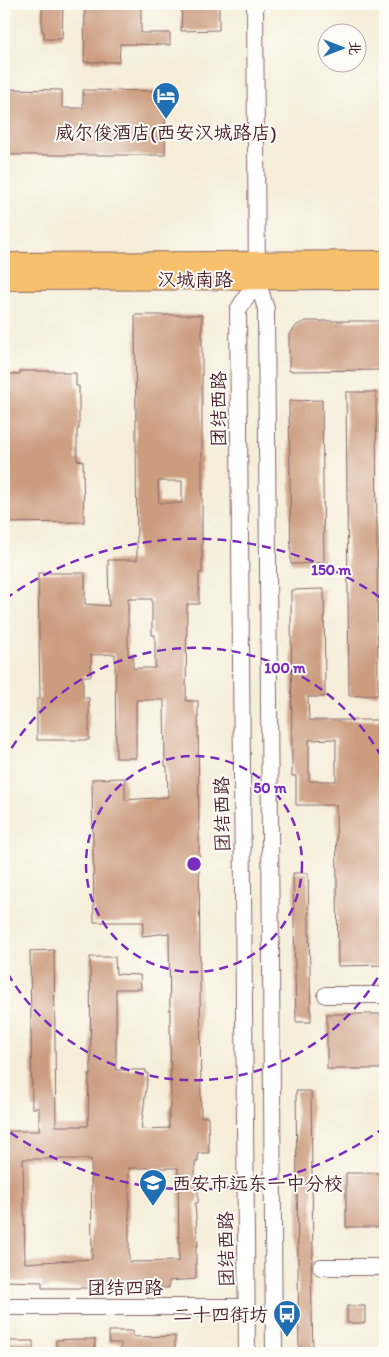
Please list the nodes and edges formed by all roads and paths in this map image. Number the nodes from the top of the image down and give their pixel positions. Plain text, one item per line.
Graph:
1 (255, 4) edge
2 (385, 261) edge
3 (4, 263) edge
4 (257, 271) junction
5 (385, 279) edge
6 (4, 280) edge
7 (326, 995) dead end
8 (385, 995) edge
9 (321, 1267) dead end
10 (385, 1267) edge
11 (247, 1307) junction
12 (4, 1308) edge
13 (247, 1353) edge
14 (274, 1353) edge

1 - 4 street
2 - 4 main road, 汉城南路
3 - 4 main road, 汉城南路
4 - 5 main road, 汉城南路
4 - 6 main road, 汉城南路
4 - 11 street, 团结西路
4 - 14 street
7 - 8 street
9 - 10 street
11 - 12 street, 团结四路
11 - 13 street, 团结西路

